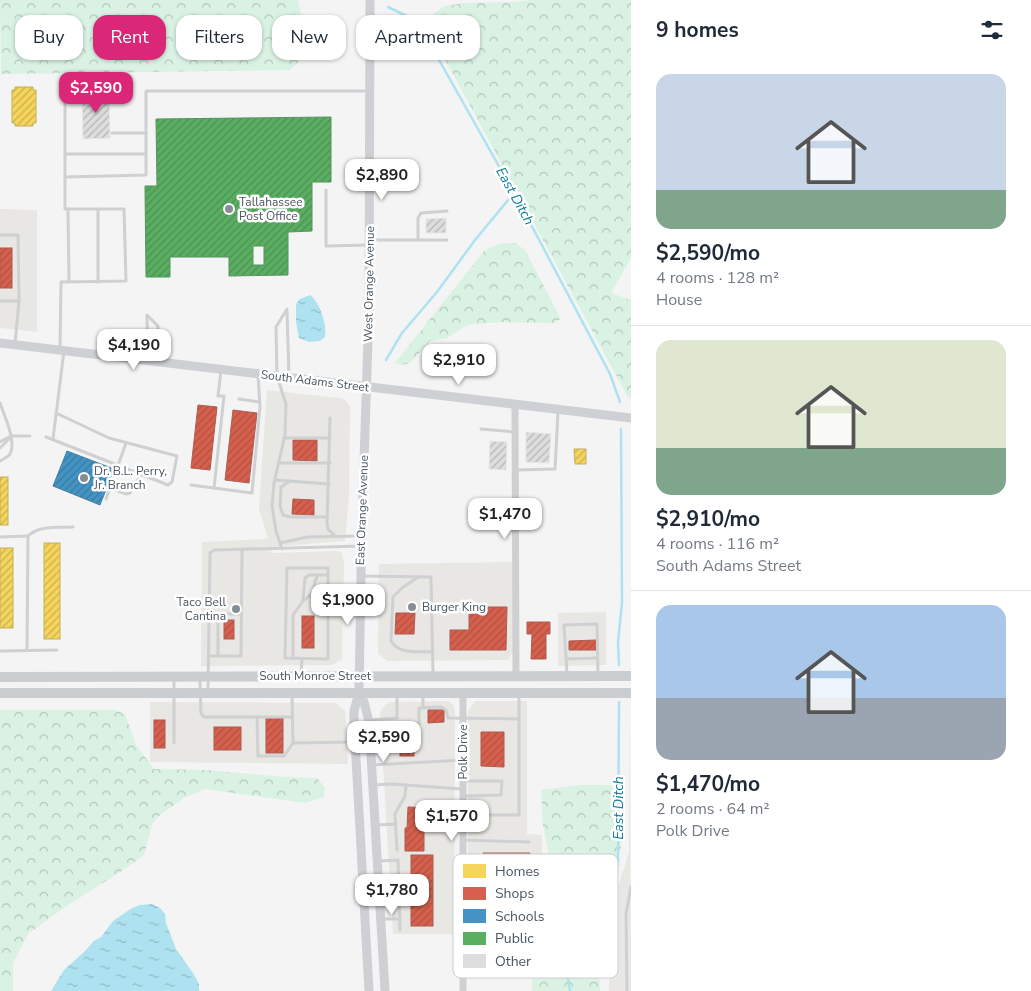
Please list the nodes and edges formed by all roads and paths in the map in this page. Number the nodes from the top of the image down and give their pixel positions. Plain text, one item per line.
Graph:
1 (370, 0) edge
2 (370, 91) junction
3 (65, 99) dead end
4 (112, 132) dead end
5 (146, 133) junction
6 (65, 154) junction
7 (146, 154) junction
8 (65, 177) junction
9 (326, 190) dead end
10 (67, 209) junction
11 (98, 209) junction
12 (447, 211) dead end
13 (0, 235) edge
14 (418, 240) junction
15 (447, 240) dead end
16 (370, 242) junction
17 (69, 282) junction
18 (98, 282) junction
19 (0, 301) edge
20 (20, 301) junction
21 (0, 343) edge
22 (15, 345) junction
23 (62, 351) junction
24 (152, 361) junction
25 (221, 370) junction
26 (258, 374) junction
27 (276, 376) junction
28 (289, 378) junction
29 (367, 387) junction
30 (239, 400) dead end
31 (260, 402) junction
32 (0, 403) edge
33 (515, 405) junction
34 (558, 410) junction
35 (56, 414) junction
36 (330, 418) dead end
37 (631, 418) edge
38 (481, 429) dead end
39 (515, 432) junction
40 (11, 436) junction
41 (30, 436) dead end
42 (46, 437) dead end
43 (284, 438) junction
44 (330, 438) junction
45 (53, 439) junction
46 (0, 442) edge
47 (126, 443) junction
48 (0, 448) edge
49 (0, 461) edge
50 (278, 463) junction
51 (330, 463) junction
52 (118, 465) junction
53 (516, 470) junction
54 (141, 474) junction
55 (274, 480) junction
56 (290, 481) junction
57 (329, 484) junction
58 (191, 485) dead end
59 (110, 488) junction
60 (214, 488) junction
61 (106, 499) dead end
62 (327, 518) junction
63 (73, 527) dead end
64 (28, 536) junction
65 (335, 536) junction
66 (361, 536) junction
67 (0, 538) edge
68 (280, 543) junction
69 (361, 546) junction
70 (282, 549) junction
71 (242, 550) junction
72 (319, 575) junction
73 (328, 575) junction
74 (360, 576) junction
75 (418, 577) junction
76 (302, 601) junction
77 (328, 603) junction
78 (360, 603) junction
79 (242, 614) junction
80 (28, 650) junction
81 (57, 650) dead end
82 (0, 651) edge
83 (433, 652) junction
84 (208, 656) junction
85 (218, 656) junction
86 (292, 658) junction
87 (302, 658) junction
88 (597, 658) junction
89 (566, 659) junction
90 (174, 676) junction
91 (204, 676) junction
92 (301, 676) junction
93 (359, 676) junction
94 (433, 676) junction
95 (516, 676) junction
96 (533, 676) junction
97 (567, 676) junction
98 (598, 676) junction
99 (631, 676) edge
100 (0, 677) edge
101 (0, 693) edge
102 (174, 693) junction
103 (204, 693) junction
104 (292, 693) junction
105 (359, 693) junction
106 (397, 693) junction
107 (423, 693) junction
108 (463, 693) junction
109 (519, 693) junction
110 (631, 693) edge
111 (423, 708) junction
112 (257, 717) junction
113 (292, 717) junction
114 (463, 718) junction
115 (519, 719) junction
116 (369, 720) junction
117 (419, 724) dead end
118 (355, 742) junction
119 (174, 743) dead end
120 (292, 743) junction
121 (463, 760) junction
122 (372, 765) junction
123 (373, 785) junction
124 (406, 785) junction
125 (463, 789) junction
126 (463, 815) junction
127 (396, 824) junction
128 (375, 825) junction
129 (463, 840) junction
130 (529, 842) dead end
131 (397, 850) dead end
132 (463, 854) edge
133 (377, 860) junction
134 (631, 889) edge
135 (381, 919) junction
136 (400, 919) junction
137 (400, 930) dead end
138 (629, 947) edge
139 (463, 978) edge
140 (370, 991) edge
141 (385, 991) edge
142 (463, 991) edge
143 (627, 991) edge

1 - 2 main road, West Orange Avenue
2 - 5 lane
2 - 16 main road, West Orange Avenue
3 - 6 lane
4 - 5 lane
5 - 7 lane
6 - 7 lane
6 - 8 lane
7 - 8 lane
8 - 10 lane
9 - 16 lane
10 - 11 lane
10 - 17 lane
11 - 18 lane
11 - 18 lane
12 - 14 lane
13 - 20 lane
14 - 15 lane
14 - 16 lane
16 - 29 main road, West Orange Avenue
17 - 18 lane
17 - 23 lane
19 - 20 lane
20 - 22 lane
21 - 22 main road, South Adams Street
22 - 23 main road, South Adams Street
23 - 24 main road, South Adams Street
23 - 35 lane
24 - 24 lane
24 - 25 main road, South Adams Street
25 - 26 main road, South Adams Street
25 - 60 lane
26 - 27 main road, South Adams Street
26 - 31 lane
27 - 28 main road, South Adams Street
27 - 28 lane
27 - 43 lane
28 - 29 main road, South Adams Street
29 - 33 main road, South Adams Street
29 - 66 main road, East Orange Avenue
30 - 31 lane
31 - 60 lane
32 - 40 lane
33 - 34 main road, South Adams Street
33 - 39 street
34 - 37 main road, South Adams Street
34 - 53 lane
35 - 45 lane
35 - 47 lane
36 - 44 lane
38 - 39 lane
39 - 53 street
40 - 41 lane
40 - 46 lane
40 - 48 lane
40 - 49 lane
42 - 45 lane
43 - 44 lane
43 - 50 lane
44 - 51 lane
45 - 52 lane
47 - 52 lane
47 - 54 lane
50 - 51 lane
50 - 55 lane
51 - 57 lane
52 - 54 lane
52 - 59 lane
53 - 95 street
54 - 59 lane
55 - 56 lane
55 - 68 lane
56 - 57 lane
56 - 62 lane
57 - 62 lane
58 - 60 lane
59 - 61 lane
62 - 65 lane
63 - 64 lane
64 - 67 lane
64 - 80 lane
65 - 66 lane
65 - 68 lane
66 - 69 main road, East Orange Avenue
68 - 70 lane
69 - 70 lane
69 - 74 main road, East Orange Avenue
70 - 71 lane
71 - 79 lane
71 - 84 lane
72 - 73 lane
72 - 76 lane
72 - 76 lane
73 - 77 lane
73 - 86 lane
74 - 75 lane
74 - 78 main road, East Orange Avenue
75 - 83 lane
75 - 83 lane
76 - 86 lane
77 - 78 lane
77 - 87 lane
78 - 93 main road, East Orange Avenue
79 - 85 lane
79 - 85 lane
80 - 81 lane
80 - 82 lane
83 - 94 lane
84 - 85 lane
84 - 91 lane
86 - 87 lane
87 - 92 lane
88 - 89 lane
88 - 89 lane
88 - 98 lane
89 - 97 lane
90 - 91 main road, South Monroe Street
90 - 100 main road, South Monroe Street
90 - 102 lane
91 - 92 main road, South Monroe Street
91 - 103 lane
91 - 103 lane
92 - 93 main road, South Monroe Street
93 - 94 main road, South Monroe Street
93 - 105 main road, East Orange Avenue
94 - 95 main road, South Monroe Street
95 - 96 main road, South Monroe Street
96 - 97 main road, South Monroe Street
96 - 109 main road
97 - 98 main road, South Monroe Street
98 - 99 main road, South Monroe Street
101 - 102 main road, South Monroe Street
102 - 103 main road, South Monroe Street
102 - 119 lane
103 - 104 main road, South Monroe Street
103 - 112 lane
104 - 105 main road, South Monroe Street
104 - 113 lane
105 - 106 main road, South Monroe Street
105 - 116 main road, East Orange Avenue
105 - 118 main road, East Orange Avenue
106 - 107 main road, South Monroe Street
106 - 116 lane
107 - 108 main road, South Monroe Street
107 - 111 lane
108 - 109 main road, South Monroe Street
108 - 114 street, Polk Drive
109 - 110 main road, South Monroe Street
109 - 115 lane
111 - 114 lane
111 - 117 lane
112 - 113 lane
112 - 120 lane
113 - 120 lane
114 - 115 lane
114 - 121 street, Polk Drive
115 - 126 lane
116 - 122 main road, East Orange Avenue
118 - 120 lane
118 - 140 main road, East Orange Avenue
121 - 122 lane
121 - 125 street, Polk Drive
122 - 123 main road, East Orange Avenue
123 - 124 lane
123 - 128 main road, East Orange Avenue
124 - 125 lane
124 - 127 lane
125 - 125 lane
125 - 126 street, Polk Drive
126 - 129 street, Polk Drive
127 - 128 lane
127 - 131 lane
128 - 133 main road, East Orange Avenue
129 - 130 lane
129 - 132 street, Polk Drive
133 - 135 main road, East Orange Avenue
133 - 136 lane
134 - 138 lane
135 - 136 lane
135 - 141 main road, East Orange Avenue
136 - 137 lane
138 - 143 lane
139 - 142 street, Polk Drive

